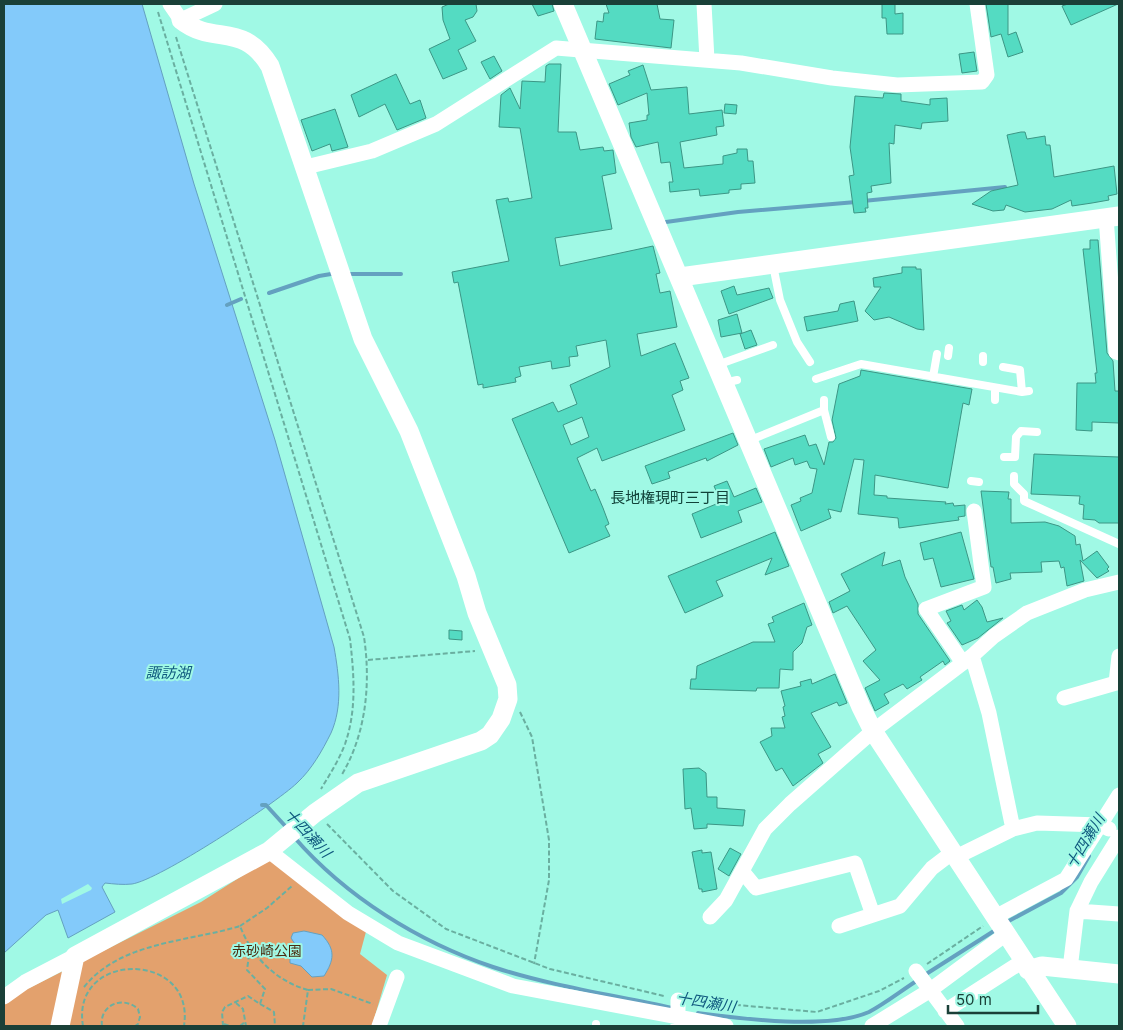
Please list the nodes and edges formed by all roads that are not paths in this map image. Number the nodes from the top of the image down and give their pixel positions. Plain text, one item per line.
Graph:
1 (215, 4) edge
2 (563, 4) edge
3 (704, 4) edge
4 (977, 4) edge
5 (164, 7) edge
6 (181, 20) junction
7 (582, 49) junction
8 (707, 60) junction
9 (310, 166) dead end
10 (1113, 217) edge
11 (772, 264) junction
12 (680, 277) junction
13 (774, 346) dead end
14 (1119, 353) edge
15 (938, 354) dead end
16 (811, 358) dead end
17 (717, 365) junction
18 (1003, 367) dead end
19 (934, 377) junction
20 (816, 379) dead end
21 (996, 388) junction
22 (824, 400) dead end
23 (995, 400) dead end
24 (824, 410) junction
25 (1038, 432) dead end
26 (831, 437) dead end
27 (748, 441) junction
28 (1004, 457) dead end
29 (1012, 481) dead end
30 (974, 511) dead end
31 (1119, 544) edge
32 (1119, 582) edge
33 (1119, 656) edge
34 (968, 660) junction
35 (1064, 698) dead end
36 (873, 732) junction
37 (1119, 795) edge
38 (1013, 829) junction
39 (1112, 831) edge
40 (272, 848) junction
41 (954, 854) junction
42 (742, 871) junction
43 (1077, 911) junction
44 (1119, 914) edge
45 (874, 915) junction
46 (710, 917) dead end
47 (839, 926) dead end
48 (1001, 926) junction
49 (75, 956) junction
50 (1026, 965) junction
51 (1070, 969) junction
52 (917, 972) road end
53 (1119, 974) edge
54 (397, 978) dead end
55 (929, 990) junction
56 (4, 997) edge
57 (945, 1011) junction
58 (677, 1012) edge
59 (60, 1026) edge
60 (379, 1026) edge
61 (726, 1026) edge
62 (872, 1026) edge
63 (957, 1026) edge
64 (1067, 1026) edge

1 - 6 street
2 - 7 street
3 - 8 street
4 - 8 street
5 - 6 street
6 - 40 street
7 - 8 street
7 - 9 street
7 - 12 street
10 - 11 street
10 - 14 street
11 - 12 street
11 - 16 lane
12 - 17 street
13 - 17 lane
15 - 19 lane
17 - 27 street
18 - 21 lane
19 - 20 lane
19 - 21 lane
21 - 23 lane
22 - 24 lane
24 - 26 lane
24 - 27 lane
25 - 28 lane
27 - 36 street
29 - 31 lane
30 - 34 street
32 - 34 street
33 - 35 street
34 - 36 street
34 - 38 street
36 - 41 street
36 - 42 street
37 - 39 street
38 - 39 street
38 - 41 street
39 - 43 street
39 - 48 street
40 - 49 street
40 - 58 street
41 - 45 street
41 - 48 street
42 - 45 street
42 - 46 street
43 - 44 street
43 - 51 street
45 - 47 street
48 - 50 street
48 - 55 street
49 - 56 street
49 - 59 street
50 - 51 street
50 - 57 street
50 - 64 street
51 - 53 street
52 - 55 street
54 - 60 street
55 - 57 street
55 - 62 street
57 - 63 street
58 - 61 street

